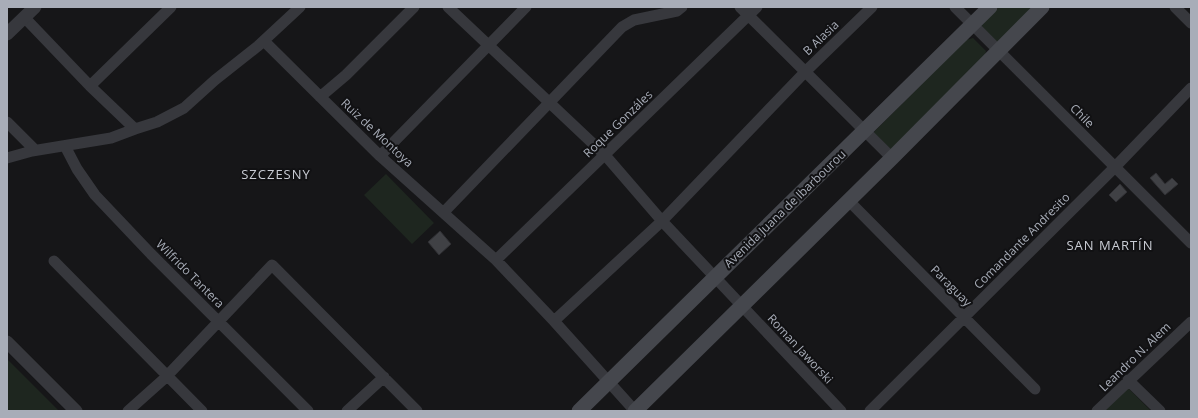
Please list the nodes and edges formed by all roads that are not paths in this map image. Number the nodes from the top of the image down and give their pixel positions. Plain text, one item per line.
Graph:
1 (34, 7) edge
2 (171, 7) edge
3 (300, 7) edge
4 (414, 7) edge
5 (448, 7) edge
6 (526, 7) edge
7 (682, 7) edge
8 (740, 7) edge
9 (757, 7) edge
10 (872, 7) edge
11 (955, 7) edge
12 (990, 7) edge
13 (1042, 7) edge
14 (1175, 7) edge
15 (748, 16) junction
16 (24, 17) junction
17 (1191, 23) edge
18 (973, 24) junction
19 (7, 34) edge
20 (264, 41) junction
21 (489, 46) junction
22 (998, 50) junction
23 (805, 72) junction
24 (90, 86) junction
25 (1191, 88) edge
26 (320, 97) junction
27 (550, 103) junction
28 (7, 122) edge
29 (135, 129) junction
30 (865, 131) junction
31 (65, 146) junction
32 (35, 150) junction
33 (605, 155) junction
34 (380, 156) junction
35 (7, 158) edge
36 (892, 158) junction
37 (1115, 167) junction
38 (848, 200) junction
39 (444, 212) junction
40 (662, 221) junction
41 (1191, 243) edge
42 (496, 260) junction
43 (54, 261) dead end
44 (715, 278) junction
45 (741, 306) junction
46 (964, 318) junction
47 (218, 321) junction
48 (554, 321) junction
49 (1191, 322) edge
50 (7, 342) edge
51 (166, 376) junction
52 (384, 378) junction
53 (1128, 380) junction
54 (609, 382) junction
55 (1035, 389) dead end
56 (76, 411) edge
57 (128, 411) edge
58 (202, 411) edge
59 (308, 411) edge
60 (347, 411) edge
61 (417, 411) edge
62 (579, 411) edge
63 (635, 411) edge
64 (841, 411) edge
65 (870, 411) edge
66 (1097, 411) edge
67 (1160, 411) edge

1 - 16 street
2 - 24 street
3 - 20 street
4 - 26 street, Ruiz de Montoya
5 - 21 street, Roman Jaworski
6 - 21 street
7 - 27 street
8 - 15 street
9 - 15 street, Roque Gonzáles
10 - 23 street, B Alasia
11 - 18 street, Chile
12 - 18 main road, Avenida Juana de Ibarbourou
13 - 22 main road
14 - 17 street
15 - 23 street
15 - 33 street, Roque Gonzáles
16 - 19 street
16 - 24 street
18 - 22 street, Chile
18 - 30 main road, Avenida Juana de Ibarbourou
20 - 26 street, Ruiz de Montoya
20 - 29 street
21 - 27 street, Roman Jaworski
21 - 34 street
22 - 36 main road
22 - 37 street, Chile
23 - 30 street
23 - 40 street, B Alasia
24 - 29 street
25 - 37 street, Comandante Andresito
26 - 34 street, Ruiz de Montoya
27 - 33 street, Roman Jaworski
27 - 39 street
28 - 32 street
29 - 31 street
30 - 36 street
30 - 44 main road, Avenida Juana de Ibarbourou
31 - 32 street
31 - 47 street, Wilfrido Tantera
32 - 35 street
33 - 40 street, Roman Jaworski
33 - 42 street, Roque Gonzáles
34 - 39 street, Ruiz de Montoya
36 - 38 main road
37 - 41 street, Chile
37 - 46 street, Comandante Andresito
38 - 45 main road
38 - 46 street, Paraguay
39 - 42 street, Ruiz de Montoya
40 - 44 street, Roman Jaworski
40 - 48 street, B Alasia
42 - 48 street, Ruiz de Montoya
43 - 51 street
44 - 45 street, Roman Jaworski
44 - 54 main road, Avenida Juana de Ibarbourou
45 - 63 main road
45 - 64 street, Roman Jaworski
46 - 55 street, Paraguay
46 - 65 street, Comandante Andresito
47 - 51 street
47 - 52 street
47 - 59 street, Wilfrido Tantera
48 - 54 street, Ruiz de Montoya
49 - 53 street, Leandro N. Alem
50 - 56 street
51 - 57 street
51 - 58 street
52 - 60 street
52 - 61 street
53 - 66 street, Leandro N. Alem
53 - 67 street
54 - 62 main road, Avenida Juana de Ibarbourou
54 - 63 street, Ruiz de Montoya

